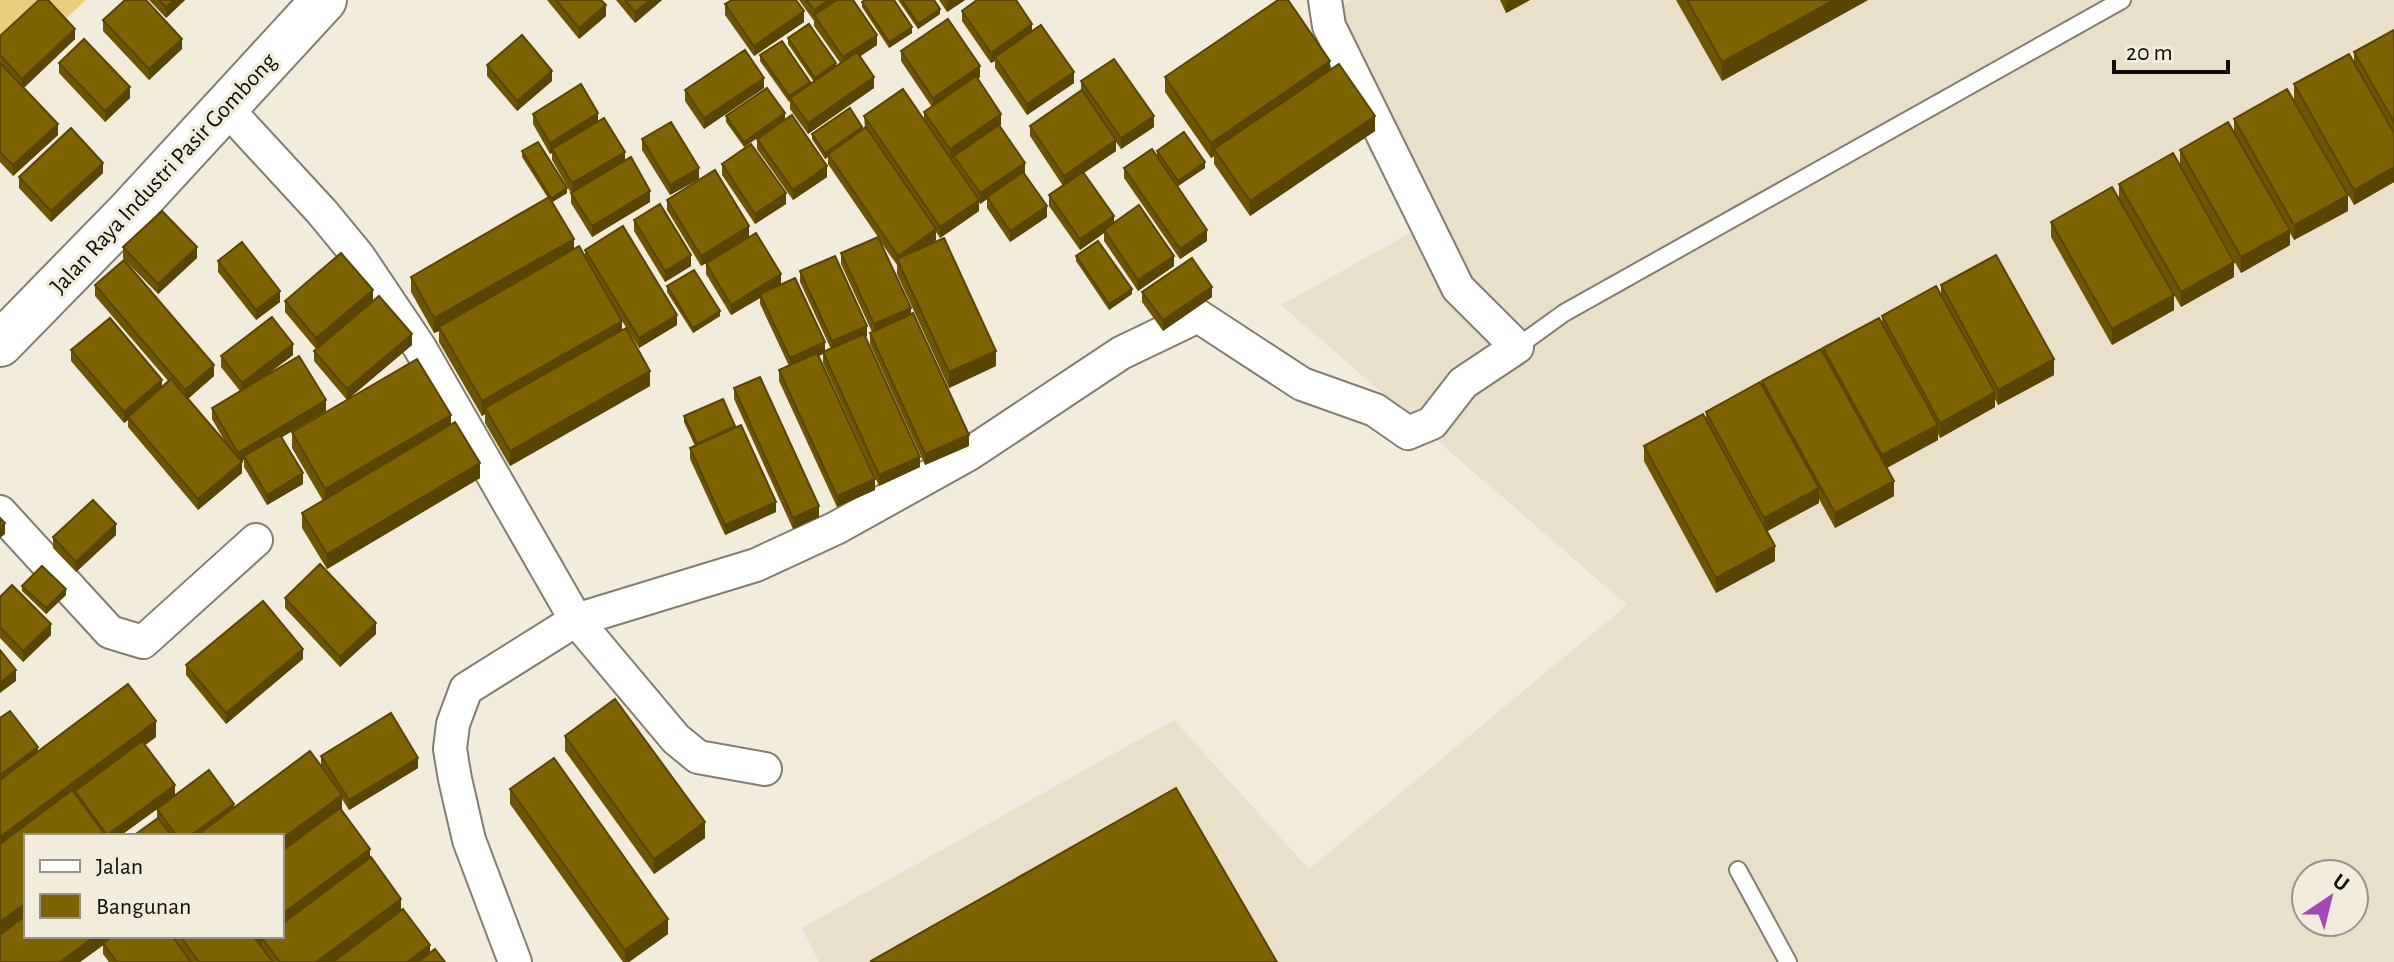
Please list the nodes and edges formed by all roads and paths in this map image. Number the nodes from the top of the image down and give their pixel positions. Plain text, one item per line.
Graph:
1 (324, 0) edge
2 (1325, 0) edge
3 (2122, 0) edge
4 (227, 109) junction
5 (0, 344) edge
6 (1517, 347) junction
7 (0, 512) edge
8 (256, 540) dead end
9 (576, 620) junction
10 (765, 769) dead end
11 (1738, 870) dead end
12 (515, 962) edge
13 (1788, 962) edge

1 - 4 main road, Jalan Raya Industri Pasir Gombong
2 - 6 street
3 - 6 lane
4 - 5 main road, Jalan Raya Industri Pasir Gombong
4 - 9 street
6 - 9 street
7 - 8 street
9 - 10 street
9 - 12 street
11 - 13 lane

